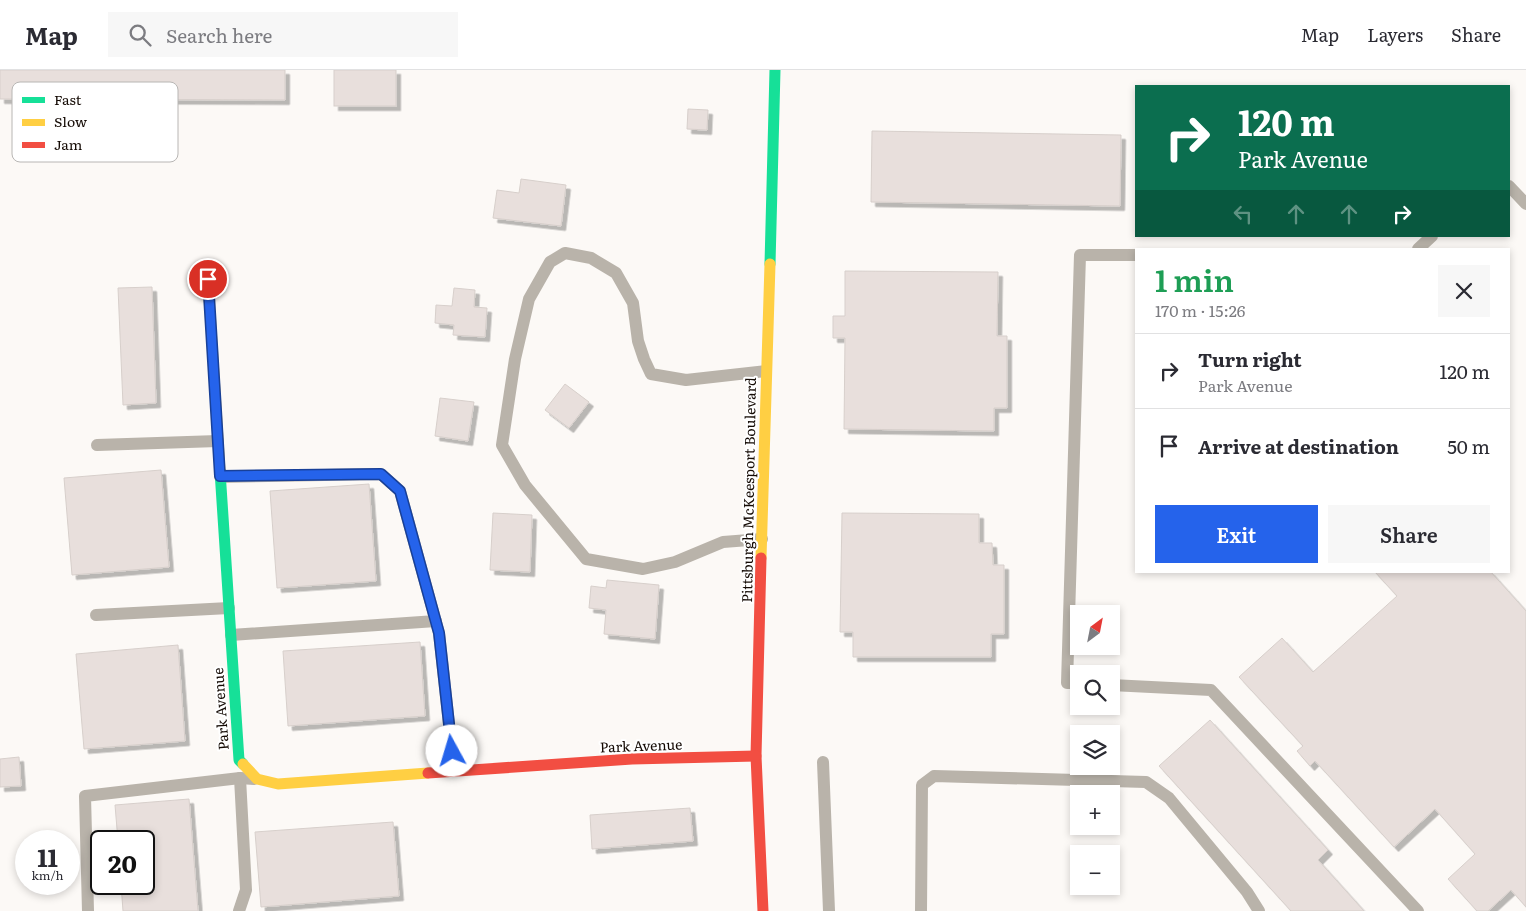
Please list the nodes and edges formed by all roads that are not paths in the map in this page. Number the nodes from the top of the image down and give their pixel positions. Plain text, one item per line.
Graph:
1 (774, 70) edge
2 (1510, 187) edge
3 (1526, 204) edge
4 (1431, 237) edge
5 (1419, 248) edge
6 (1135, 255) edge
7 (208, 279) dead end
8 (766, 371) junction
9 (218, 441) junction
10 (97, 445) dead end
11 (220, 476) junction
12 (762, 539) junction
13 (229, 608) junction
14 (96, 615) dead end
15 (436, 621) junction
16 (231, 635) junction
17 (1070, 682) edge
18 (1120, 685) edge
19 (756, 756) junction
20 (823, 762) dead end
21 (454, 770) junction
22 (240, 778) junction
23 (257, 779) junction
24 (88, 911) edge
25 (239, 911) edge
26 (763, 911) edge
27 (829, 911) edge
28 (921, 911) edge
29 (1259, 911) edge
30 (1418, 911) edge

1 - 8 street, Pittsburgh McKeesport Boulevard
2 - 3 lane
4 - 5 lane
6 - 17 lane
7 - 9 street, Park Avenue
8 - 12 street, Pittsburgh McKeesport Boulevard
8 - 12 lane
9 - 10 lane
9 - 11 street, Park Avenue
11 - 13 street, Park Avenue
11 - 15 lane
12 - 19 street, Pittsburgh McKeesport Boulevard
13 - 14 lane
13 - 16 street, Park Avenue
15 - 16 lane
15 - 21 lane
16 - 23 street, Park Avenue
18 - 30 lane
19 - 21 street, Park Avenue
19 - 26 street, Pittsburgh McKeesport Boulevard
20 - 27 lane
21 - 23 street, Park Avenue
22 - 23 lane
22 - 24 lane
22 - 25 lane
28 - 29 lane

